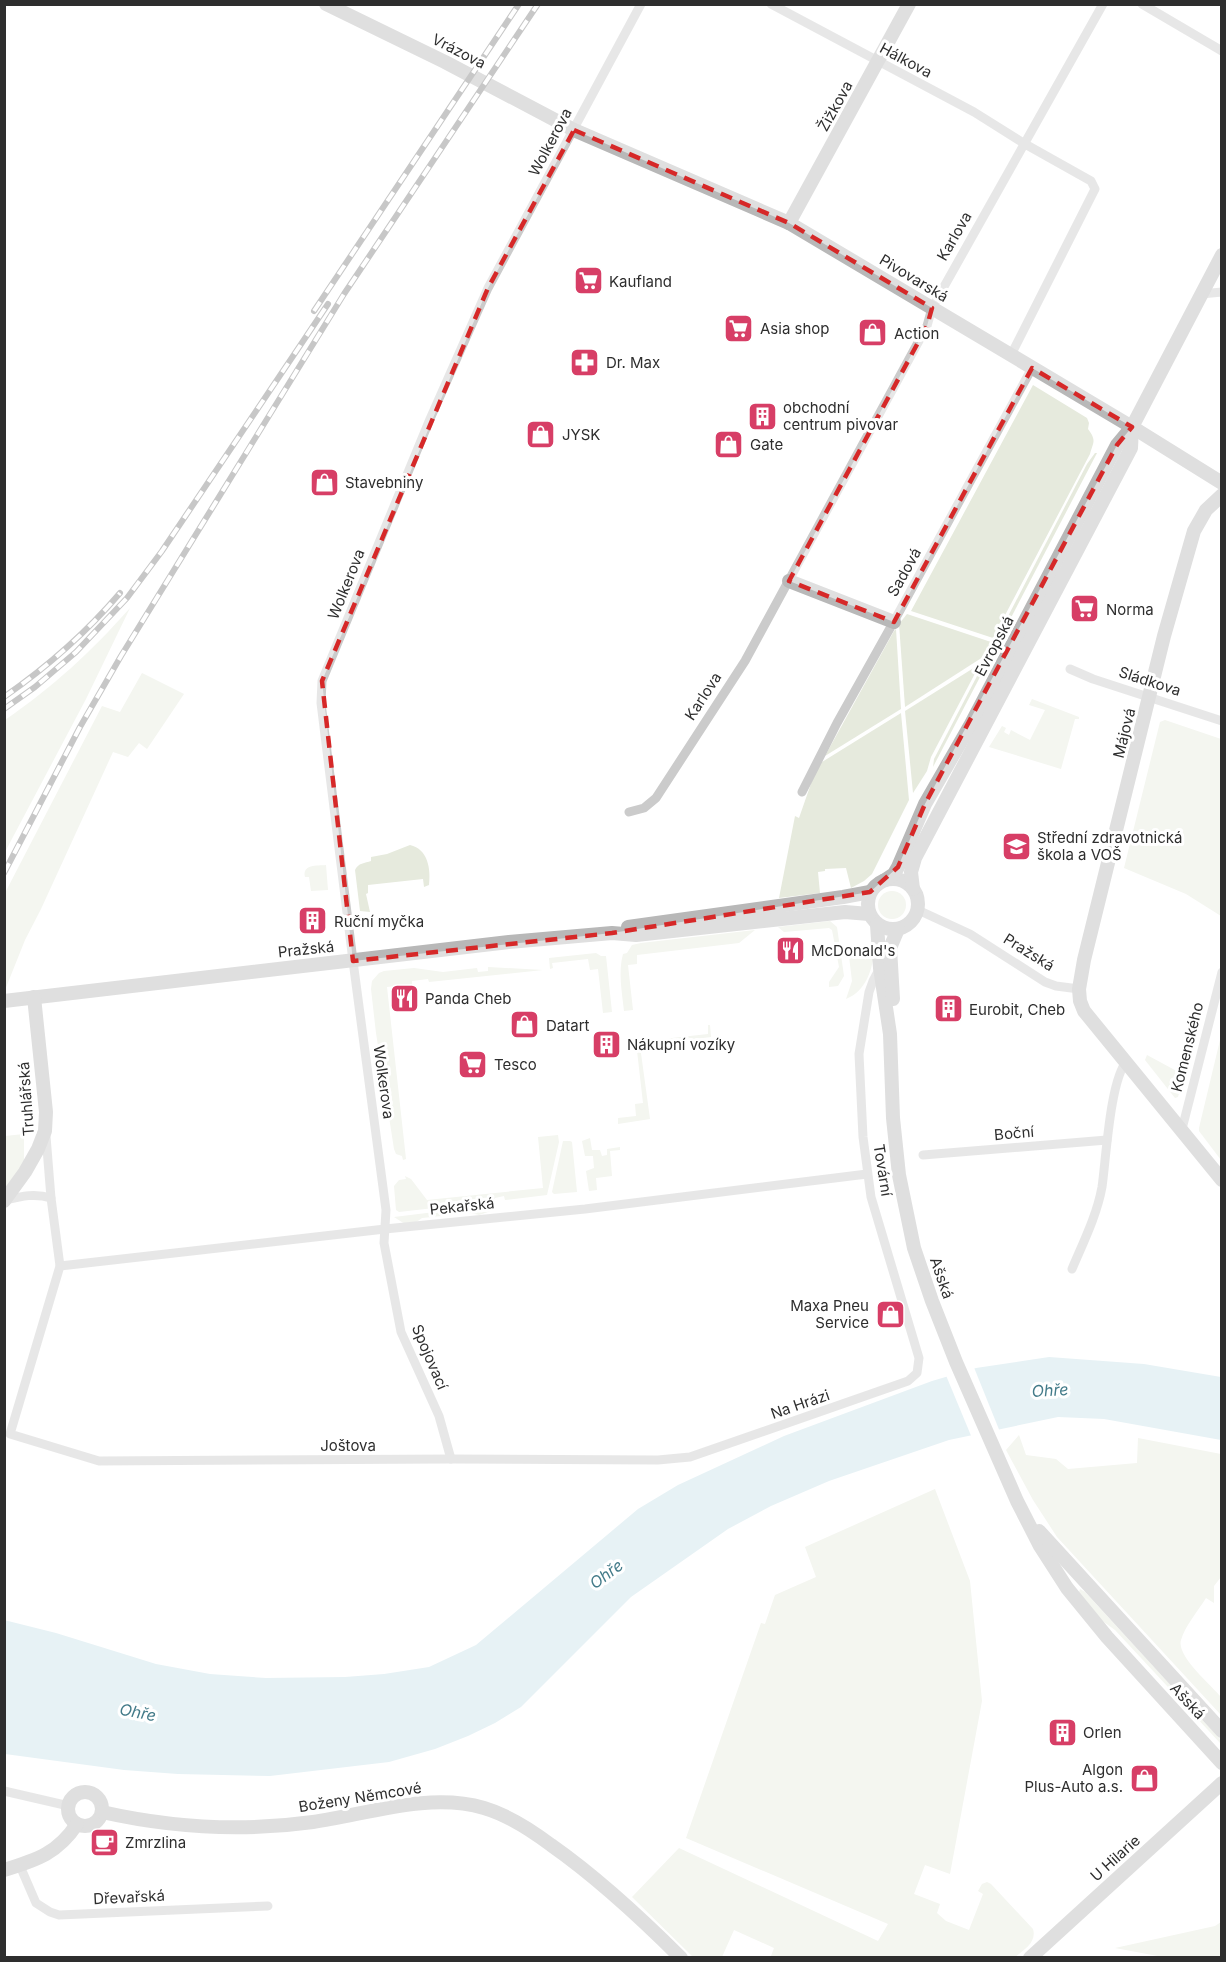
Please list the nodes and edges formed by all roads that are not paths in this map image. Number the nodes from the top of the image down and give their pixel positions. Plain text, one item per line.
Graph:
1 (326, 4) edge
2 (641, 4) edge
3 (771, 4) edge
4 (909, 4) edge
5 (1102, 4) edge
6 (1142, 4) edge
7 (1221, 51) edge
8 (879, 62) junction
9 (574, 130) junction
10 (1025, 144) junction
11 (789, 223) junction
12 (1221, 255) edge
13 (1221, 292) edge
14 (1201, 294) junction
15 (932, 308) junction
16 (1011, 355) junction
17 (1032, 368) junction
18 (1132, 427) junction
19 (1221, 483) edge
20 (1221, 495) edge
21 (789, 581) junction
22 (894, 622) junction
23 (1070, 669) dead end
24 (1150, 697) junction
25 (1221, 721) edge
26 (802, 792) dead end
27 (628, 812) dead end
28 (885, 880) junction
29 (913, 889) junction
30 (870, 892) junction
31 (918, 910) junction
32 (873, 919) junction
33 (898, 929) junction
34 (612, 933) junction
35 (353, 961) junction
36 (880, 968) junction
37 (1221, 972) edge
38 (1079, 989) junction
39 (34, 997) junction
40 (4, 1001) edge
41 (890, 1034) junction
42 (1127, 1061) junction
43 (1182, 1129) junction
44 (45, 1131) junction
45 (1107, 1140) junction
46 (923, 1155) dead end
47 (867, 1174) junction
48 (1221, 1180) edge
49 (51, 1198) junction
50 (5, 1200) edge
51 (385, 1229) junction
52 (60, 1266) junction
53 (1072, 1269) dead end
54 (917, 1373) joint
55 (10, 1434) joint
56 (690, 1457) joint
57 (451, 1459) junction
58 (1025, 1517) junction
59 (1221, 1731) edge
60 (1221, 1763) edge
61 (1221, 1783) edge
62 (4, 1791) edge
63 (69, 1806) junction
64 (102, 1812) junction
65 (77, 1824) junction
66 (20, 1866) junction
67 (4, 1870) edge
68 (268, 1906) dead end
69 (681, 1958) edge
70 (1030, 1958) edge

1 - 9 main road, Vrázova
2 - 9 street, Wolkerova
3 - 8 street, Hálkova
4 - 8 main road, Žižkova
5 - 10 street, Karlova
6 - 7 street
8 - 10 street, Hálkova
8 - 11 main road, Žižkova
9 - 11 main road, Pivovarská
9 - 35 street, Wolkerova
10 - 15 street, Karlova
10 - 16 street
11 - 15 main road, Pivovarská
12 - 14 main road, Evropská
13 - 14 street
14 - 18 main road, Evropská
15 - 16 main road, Pivovarská
15 - 21 street, Karlova
16 - 17 main road, Pivovarská
17 - 18 main road, Pivovarská
17 - 22 street, Sadová
18 - 19 main road, Pivovarská
18 - 28 main road, Evropská
18 - 29 main road, Evropská
20 - 24 main road, Májová
21 - 22 main road
21 - 27 street, Karlova
22 - 26 street, Sadová
23 - 24 street, Sládkova
24 - 25 street, Sládkova
24 - 38 main road, Májová
28 - 29 main road
28 - 30 main road
29 - 31 main road
30 - 32 main road
30 - 34 main road, Pražská
31 - 33 main road
31 - 38 street, Pražská
32 - 33 main road
32 - 34 main road, Pražská
32 - 36 main road, Ašská
33 - 41 main road, Ašská
34 - 35 main road, Pražská
35 - 39 main road, Pražská
35 - 51 street, Wolkerova
36 - 41 main road, Ašská
36 - 47 street, Tovární
37 - 43 street, Komenského
38 - 42 main road
39 - 40 main road, Pražská
39 - 44 main road, Truhlářská
41 - 58 main road, Ašská
42 - 43 main road
42 - 45 street
43 - 48 main road
44 - 49 street, Truhlářská
44 - 50 main road
45 - 46 street, Boční
45 - 53 street
47 - 51 street, Pekařská
47 - 54 street, Tovární
49 - 50 street
49 - 52 street, Truhlářská
51 - 52 street, Pekařská
51 - 57 street, Spojovací
52 - 55 street, Truhlářská
54 - 56 street, Na Hrázi
55 - 57 street, Joštova
56 - 57 street, Joštova
58 - 59 main road, Ašská
58 - 60 main road, Ašská
61 - 70 main road, U Hilarie
62 - 63 street
63 - 64 main road
63 - 65 main road
64 - 65 main road
64 - 69 main road, Boženy Němcové
65 - 66 main road
66 - 67 main road
66 - 68 street, Dřevařská

